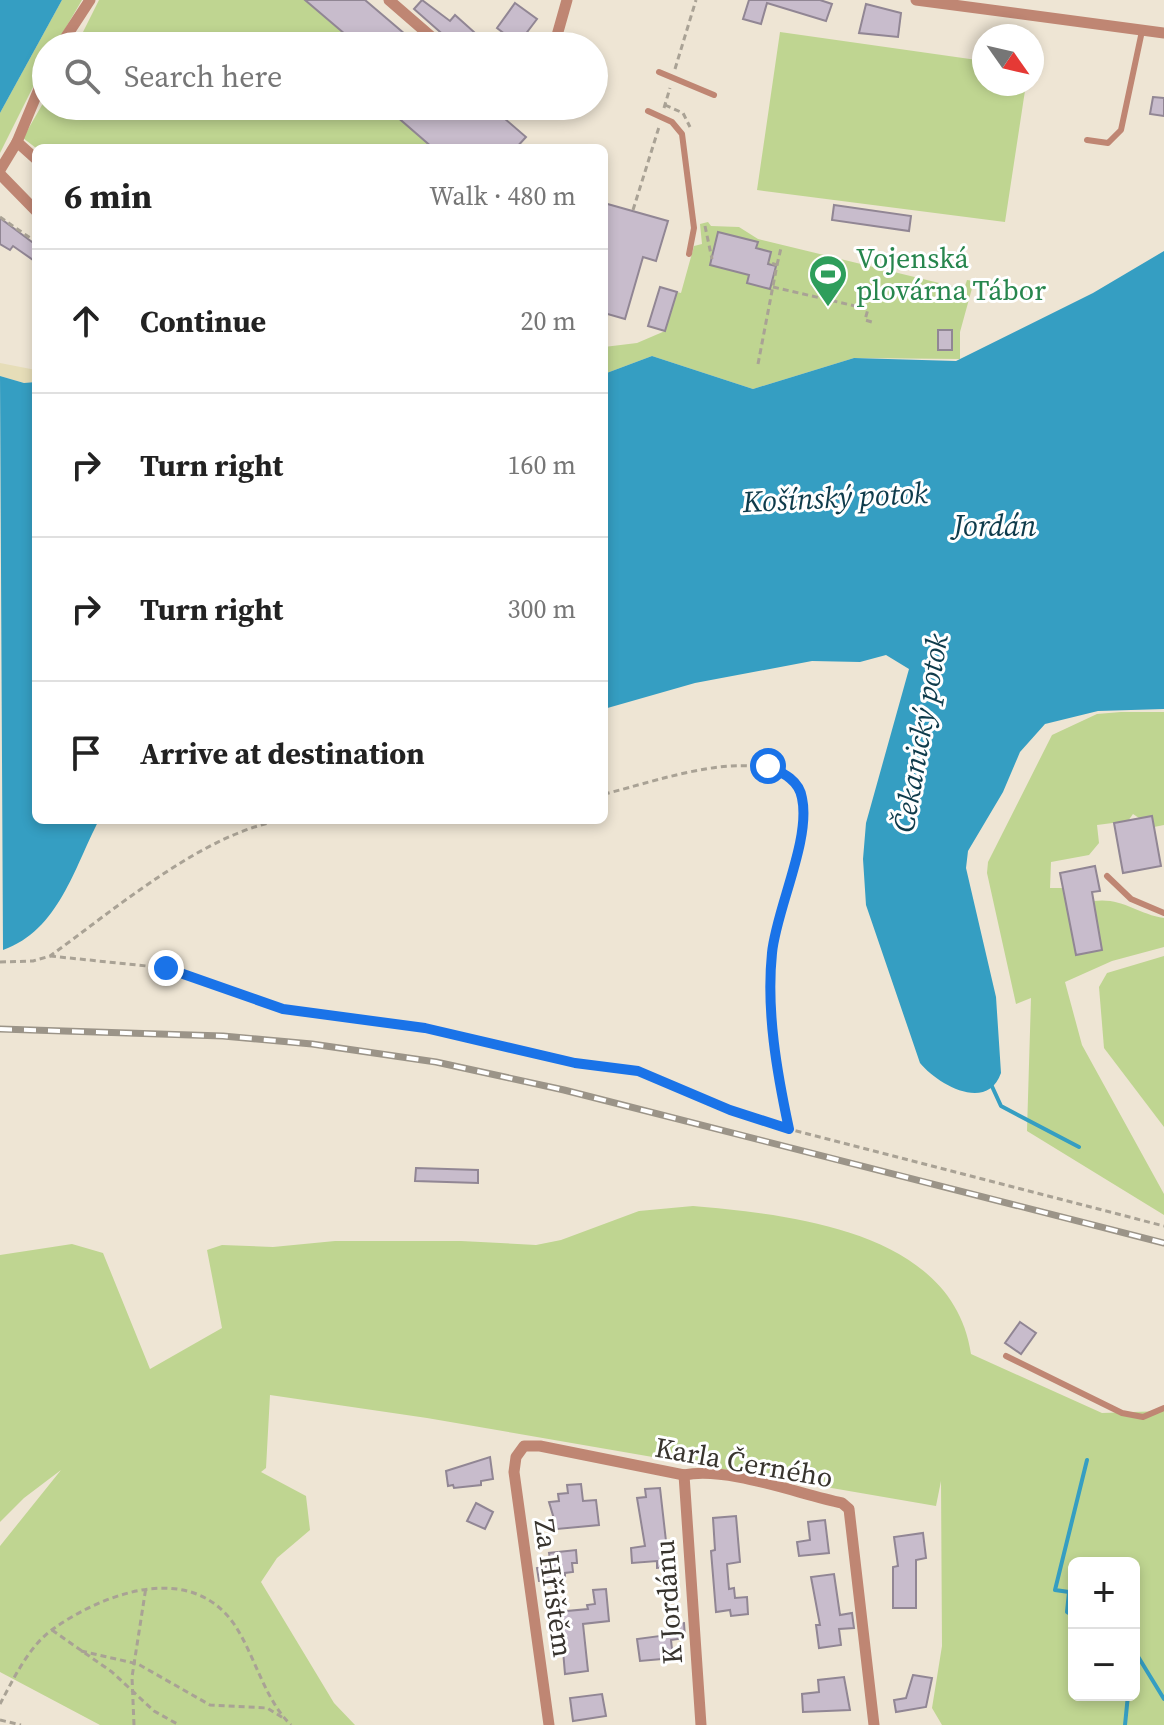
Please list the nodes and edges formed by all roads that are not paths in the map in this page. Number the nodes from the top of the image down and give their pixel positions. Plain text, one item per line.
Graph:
1 (90, 0) edge
2 (389, 0) edge
3 (567, 0) edge
4 (922, 1) edge
5 (1142, 31) junction
6 (69, 32) edge
7 (426, 32) edge
8 (558, 32) edge
9 (1164, 33) edge
10 (1139, 57) junction
11 (1148, 58) dead end
12 (659, 72) dead end
13 (714, 95) dead end
14 (32, 106) edge
15 (648, 111) dead end
16 (1087, 140) dead end
17 (17, 142) junction
18 (32, 155) edge
19 (0, 172) edge
20 (32, 207) edge
21 (689, 254) dead end
22 (1107, 876) dead end
23 (1164, 913) edge
24 (1006, 1356) dead end
25 (1164, 1408) edge
26 (516, 1457) joint
27 (684, 1475) junction
28 (549, 1725) edge
29 (701, 1725) edge
30 (874, 1725) edge

1 - 6 street
2 - 7 street
3 - 8 street
4 - 5 street
5 - 9 street
5 - 10 lane
10 - 11 lane
10 - 16 lane
12 - 13 lane
14 - 17 street
15 - 21 lane
17 - 18 street
17 - 19 street
19 - 20 street
22 - 23 lane
24 - 25 lane
26 - 27 street, Karla Černého
26 - 28 street, Za Hřištěm
27 - 29 street, K Jordánu
27 - 30 street, Karla Černého

